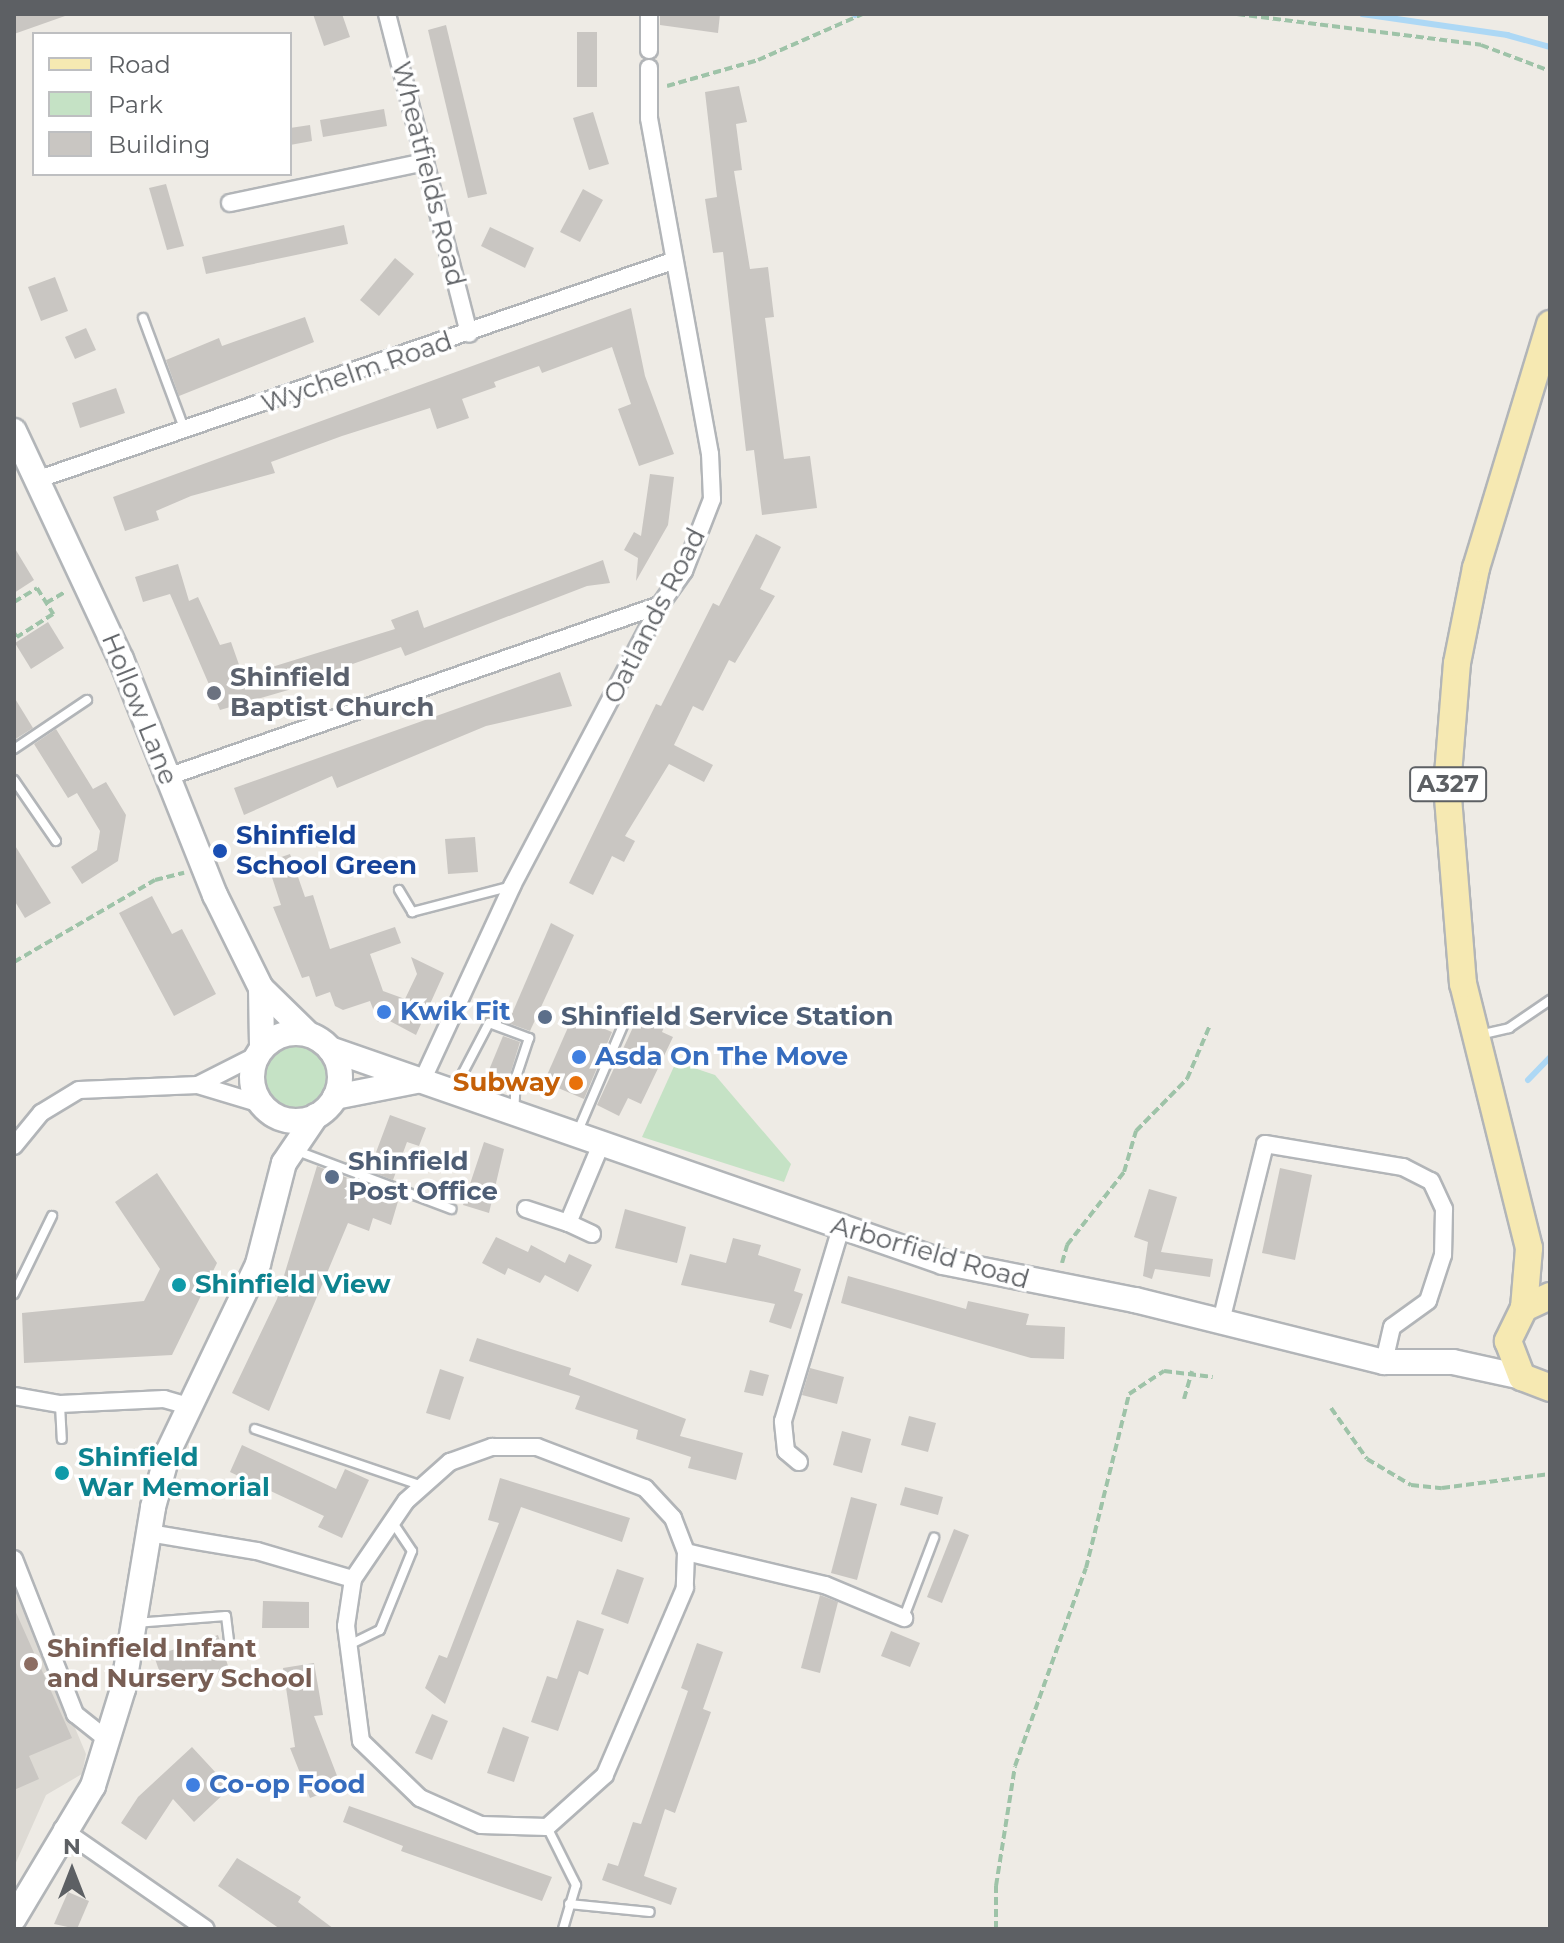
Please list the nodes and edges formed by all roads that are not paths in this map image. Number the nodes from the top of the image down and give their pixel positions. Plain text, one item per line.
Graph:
1 (387, 14) edge
2 (649, 14) edge
3 (649, 50) dead end
4 (649, 68) dead end
5 (425, 162) junction
6 (230, 203) dead end
7 (673, 261) junction
8 (143, 318) dead end
9 (1550, 324) edge
10 (469, 334) junction
11 (14, 431) edge
12 (185, 432) junction
13 (39, 479) junction
14 (660, 605) junction
15 (87, 700) dead end
16 (14, 749) edge
17 (167, 777) junction
18 (14, 780) edge
19 (56, 841) dead end
20 (512, 886) junction
21 (399, 890) dead end
22 (261, 988) junction
23 (1550, 1000) edge
24 (624, 1023) dead end
25 (308, 1034) junction
26 (1474, 1036) junction
27 (330, 1049) junction
28 (259, 1052) junction
29 (423, 1079) junction
30 (198, 1085) junction
31 (454, 1088) junction
32 (335, 1097) junction
33 (266, 1109) junction
34 (514, 1111) junction
35 (316, 1116) junction
36 (576, 1135) junction
37 (14, 1146) edge
38 (600, 1147) junction
39 (288, 1156) junction
40 (451, 1209) dead end
41 (526, 1209) dead end
42 (52, 1216) dead end
43 (568, 1223) junction
44 (841, 1228) junction
45 (592, 1234) dead end
46 (1529, 1248) junction
47 (1550, 1281) edge
48 (14, 1294) edge
49 (1550, 1296) edge
50 (1517, 1319) junction
51 (1221, 1321) junction
52 (1384, 1362) junction
53 (1453, 1362) junction
54 (1522, 1377) junction
55 (1550, 1388) edge
56 (14, 1396) edge
57 (60, 1404) junction
58 (188, 1406) junction
59 (255, 1429) dead end
60 (62, 1439) dead end
61 (799, 1462) dead end
62 (422, 1486) junction
63 (392, 1522) junction
64 (149, 1533) junction
65 (934, 1538) dead end
66 (686, 1552) junction
67 (15, 1562) edge
68 (353, 1579) junction
69 (904, 1618) joint
70 (134, 1623) junction
71 (349, 1646) junction
72 (230, 1647) dead end
73 (109, 1741) junction
74 (547, 1827) junction
75 (62, 1829) junction
76 (569, 1904) junction
77 (650, 1912) dead end
78 (14, 1918) edge
79 (194, 1926) edge
80 (563, 1929) edge

1 - 5 street, Wheatfields Road
2 - 3 street
4 - 7 street, Oatlands Road
5 - 6 street
5 - 10 street, Wheatfields Road
7 - 10 street, Wychelm Road
7 - 14 street, Oatlands Road
8 - 12 lane
9 - 26 main road, A327
10 - 12 street, Wychelm Road
11 - 13 main road, Hollow Lane
12 - 13 street, Wychelm Road
13 - 17 main road, Hollow Lane
14 - 17 street
14 - 20 street, Oatlands Road
15 - 16 lane
17 - 22 main road, Hollow Lane
18 - 19 lane
20 - 21 lane
20 - 29 street, Oatlands Road
22 - 25 main road, Hollow Lane
22 - 28 main road, Hollow Lane
23 - 26 lane
24 - 36 lane
25 - 27 main road
25 - 28 main road
26 - 46 main road, A327
27 - 29 main road, Arborfield Road
27 - 32 main road
28 - 30 street
28 - 33 main road
29 - 31 main road, Arborfield Road
29 - 32 main road, Arborfield Road
30 - 33 street
30 - 37 street
31 - 34 main road, Arborfield Road
31 - 34 lane
32 - 35 main road
33 - 35 main road
33 - 39 main road
34 - 36 main road, Arborfield Road
35 - 39 main road
36 - 38 main road, Arborfield Road
38 - 43 street
38 - 44 main road, Arborfield Road
39 - 40 lane
39 - 58 main road
41 - 43 street
42 - 48 lane
43 - 45 street
44 - 51 main road, Arborfield Road
44 - 61 street
46 - 47 main road, A327
46 - 50 main road, A327
49 - 50 main road
50 - 53 main road, Arborfield Road
50 - 54 main road, A327
51 - 52 main road, Arborfield Road
51 - 52 street
52 - 53 main road, Arborfield Road
53 - 54 main road, Arborfield Road
54 - 55 main road
56 - 57 street
57 - 58 street
57 - 60 lane
58 - 64 main road
59 - 62 lane
62 - 63 street
62 - 66 street
63 - 68 street
63 - 71 lane
64 - 68 street
64 - 70 main road
65 - 69 lane
66 - 69 street
66 - 74 street
67 - 73 street
68 - 71 street
70 - 72 lane
70 - 73 main road
71 - 74 street
73 - 75 main road
74 - 76 lane
75 - 78 main road
75 - 79 street
76 - 77 lane
76 - 80 lane

